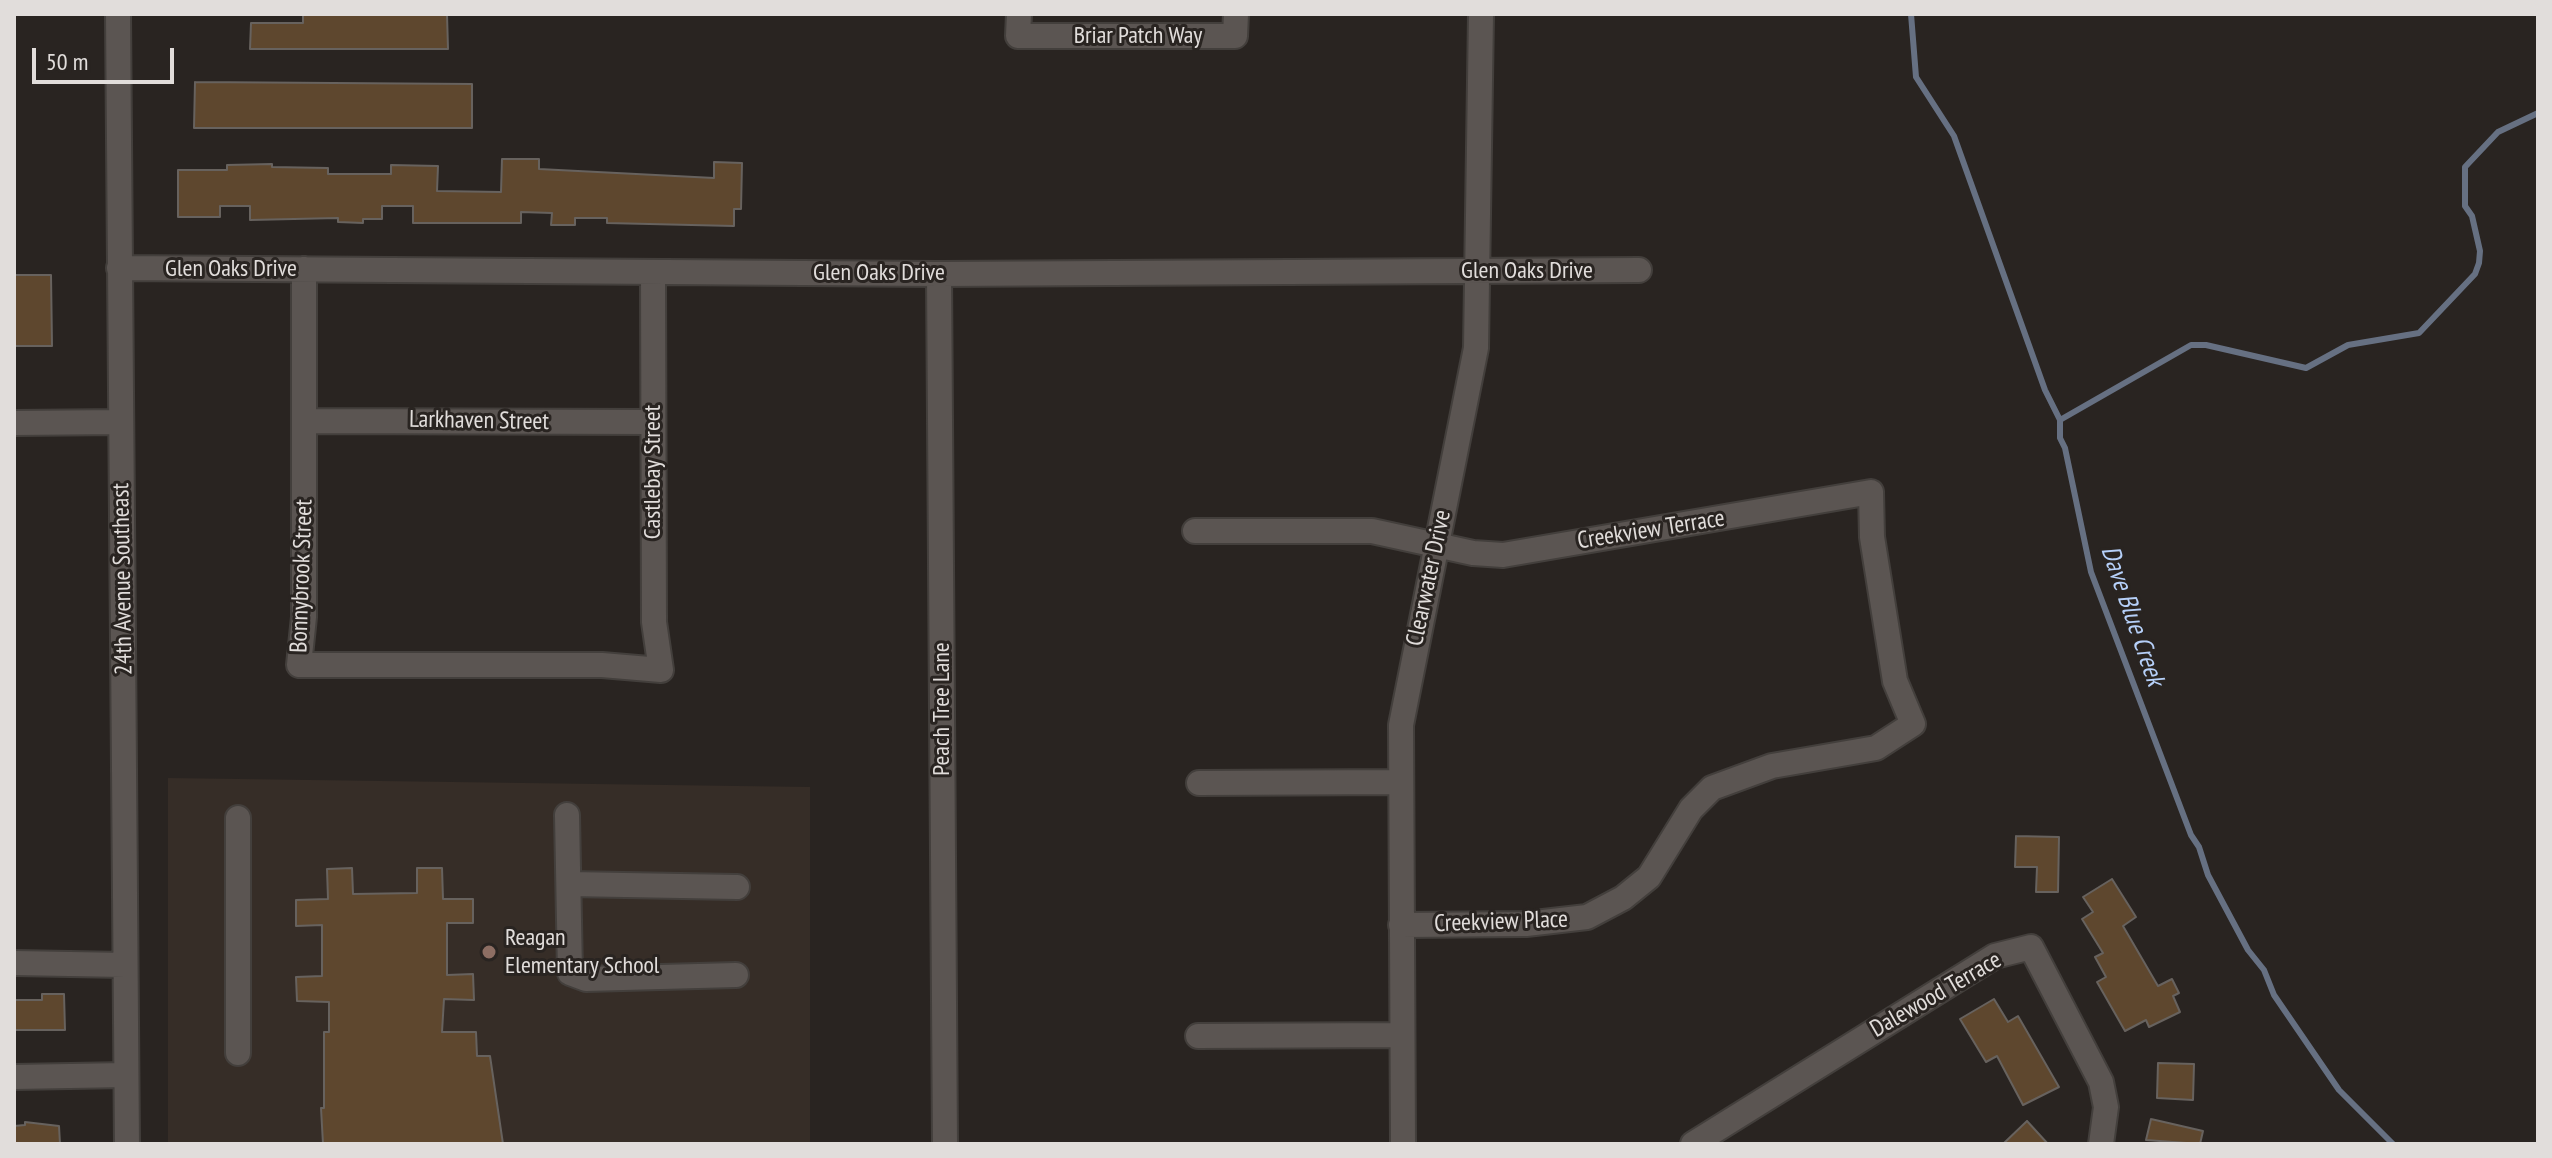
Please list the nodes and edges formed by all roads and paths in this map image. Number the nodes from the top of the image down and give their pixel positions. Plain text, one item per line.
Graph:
1 (118, 14) edge
2 (1236, 14) edge
3 (1481, 14) edge
4 (1018, 25) edge
5 (119, 268) junction
6 (304, 269) junction
7 (1639, 270) dead end
8 (1479, 272) junction
9 (653, 273) junction
10 (939, 274) junction
11 (306, 421) junction
12 (121, 422) junction
13 (652, 422) junction
14 (14, 423) edge
15 (1195, 531) dead end
16 (1436, 543) junction
17 (661, 670) joint
18 (1913, 724) joint
19 (1400, 782) junction
20 (1199, 783) dead end
21 (567, 815) dead end
22 (238, 818) dead end
23 (569, 884) junction
24 (737, 887) dead end
25 (1401, 925) junction
26 (14, 963) edge
27 (125, 965) junction
28 (736, 975) dead end
29 (1402, 1035) junction
30 (1198, 1036) dead end
31 (238, 1053) dead end
32 (126, 1075) junction
33 (14, 1077) edge
34 (127, 1144) edge
35 (945, 1144) edge
36 (1403, 1144) edge
37 (1693, 1144) edge
38 (2101, 1144) edge

1 - 5 street, 24th Avenue Southeast
2 - 4 street, Briar Patch Way
3 - 8 street, Clearwater Drive
5 - 6 street, Glen Oaks Drive
5 - 12 street, 24th Avenue Southeast
6 - 9 street, Glen Oaks Drive
6 - 11 street, Bonnybrook Street
7 - 8 street, Glen Oaks Drive
8 - 10 street, Glen Oaks Drive
8 - 16 street, Clearwater Drive
9 - 10 street, Glen Oaks Drive
9 - 13 street, Castlebay Street
10 - 35 street, Peach Tree Lane
11 - 13 street, Larkhaven Street
11 - 17 street, Bonnybrook Street
12 - 14 street
12 - 27 street, 24th Avenue Southeast
13 - 17 street, Castlebay Street
15 - 16 street, Creekview Terrace
16 - 18 street, Creekview Terrace
16 - 19 street, Clearwater Drive
18 - 25 street, Creekview Place
19 - 20 street
19 - 25 street, Clearwater Drive
21 - 23 street
22 - 31 street
23 - 24 street
23 - 28 street
25 - 29 street, Clearwater Drive
26 - 27 street
27 - 32 street, 24th Avenue Southeast
29 - 30 street
29 - 36 street, Clearwater Drive
32 - 33 street
32 - 34 street, 24th Avenue Southeast
37 - 38 street, Dalewood Terrace

